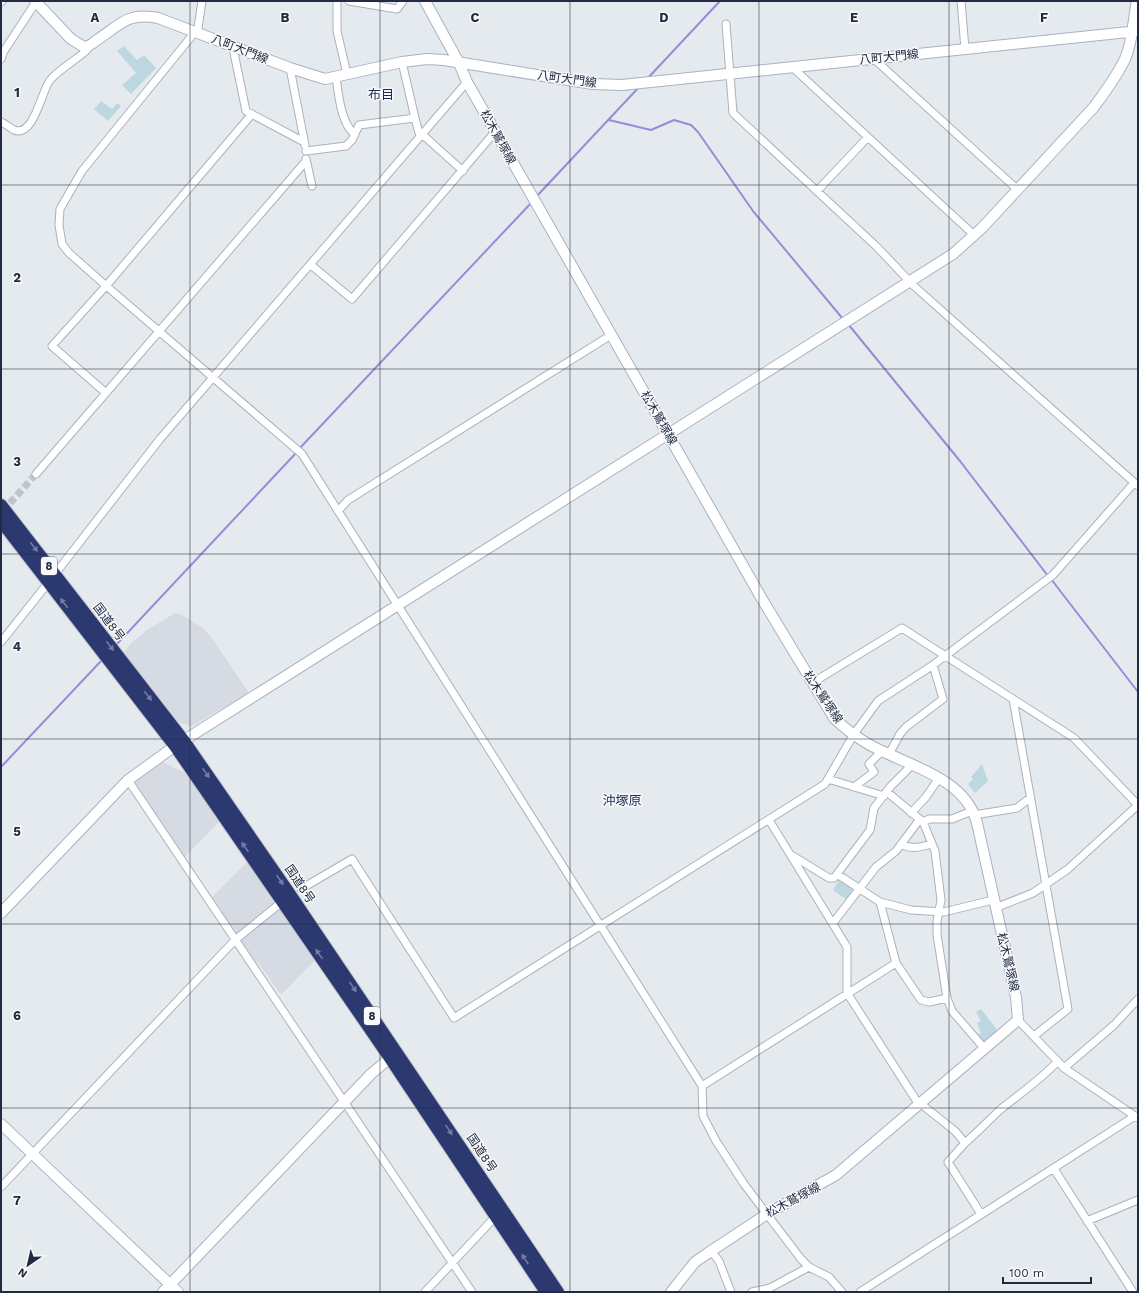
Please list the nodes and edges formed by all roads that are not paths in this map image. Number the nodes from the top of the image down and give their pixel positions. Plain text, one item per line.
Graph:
1 (202, 1) edge
2 (338, 1) edge
3 (349, 1) edge
4 (403, 1) edge
5 (425, 1) edge
6 (961, 1) edge
7 (1136, 1) edge
8 (36, 2) edge
9 (726, 24) dead end
10 (1135, 31) edge
11 (195, 32) junction
12 (236, 46) junction
13 (87, 47) junction
14 (966, 49) junction
15 (1, 59) edge
16 (874, 59) junction
17 (402, 62) junction
18 (459, 63) junction
19 (792, 67) junction
20 (290, 68) junction
21 (347, 74) junction
22 (731, 74) junction
23 (336, 76) junction
24 (467, 82) junction
25 (252, 114) junction
26 (415, 118) junction
27 (1, 122) edge
28 (495, 132) junction
29 (355, 134) junction
30 (422, 135) junction
31 (868, 137) junction
32 (304, 142) junction
33 (306, 151) junction
34 (306, 161) junction
35 (463, 171) junction
36 (312, 186) dead end
37 (1018, 190) junction
38 (817, 191) junction
39 (974, 236) junction
40 (311, 265) junction
41 (910, 282) junction
42 (106, 286) junction
43 (159, 330) junction
44 (611, 334) junction
45 (213, 378) junction
46 (106, 394) junction
47 (669, 434) junction
48 (36, 474) tunnel mouth
49 (1136, 485) edge
50 (1, 498) edge
51 (1, 505) edge
52 (338, 511) junction
53 (1, 521) edge
54 (1, 526) edge
55 (22, 532) junction
56 (27, 554) junction
57 (52, 578) junction
58 (398, 605) junction
59 (1, 642) edge
60 (944, 655) junction
61 (933, 665) junction
62 (812, 683) junction
63 (1013, 699) junction
64 (854, 734) junction
65 (180, 744) junction
66 (886, 753) junction
67 (912, 765) junction
68 (939, 778) junction
69 (128, 780) junction
70 (828, 780) junction
71 (854, 787) junction
72 (885, 794) junction
73 (1030, 798) junction
74 (1138, 805) edge
75 (911, 812) junction
76 (973, 813) junction
77 (769, 820) junction
78 (922, 821) junction
79 (901, 844) junction
80 (931, 844) junction
81 (792, 856) junction
82 (837, 874) junction
83 (1045, 885) junction
84 (301, 889) dead end
85 (860, 889) junction
86 (880, 902) junction
87 (994, 904) junction
88 (276, 906) dead end
89 (939, 911) junction
90 (1, 913) edge
91 (833, 923) junction
92 (600, 926) junction
93 (235, 940) junction
94 (896, 963) junction
95 (847, 993) junction
96 (947, 998) junction
97 (1138, 998) edge
98 (1018, 1020) junction
99 (1034, 1036) junction
100 (984, 1048) junction
101 (390, 1058) junction
102 (1058, 1061) junction
103 (1064, 1068) junction
104 (702, 1086) junction
105 (344, 1102) junction
106 (920, 1104) junction
107 (1137, 1117) edge
108 (1, 1124) edge
109 (965, 1143) junction
110 (33, 1154) junction
111 (1054, 1168) junction
112 (1, 1187) edge
113 (1138, 1200) edge
114 (766, 1214) junction
115 (981, 1214) junction
116 (496, 1216) junction
117 (1087, 1221) junction
118 (711, 1251) junction
119 (452, 1263) junction
120 (809, 1267) junction
121 (170, 1284) junction
122 (771, 1290) edge
123 (163, 1292) edge
124 (178, 1292) edge
125 (424, 1292) edge
126 (472, 1292) edge
127 (546, 1292) edge
128 (558, 1292) edge
129 (671, 1292) edge
130 (731, 1292) edge
131 (752, 1292) edge
132 (842, 1292) edge
133 (860, 1292) edge
134 (1133, 1292) edge

1 - 11 street
2 - 21 street
3 - 4 street
5 - 18 main road, 松木鷲塚線
6 - 14 street
7 - 10 main road
8 - 13 main road
8 - 15 street
9 - 22 street
10 - 14 main road, 八町大門線
10 - 37 main road
11 - 12 main road, 八町大門線
11 - 13 main road, 八町大門線
11 - 42 street
12 - 20 main road, 八町大門線
12 - 25 street
13 - 27 street
14 - 16 main road, 八町大門線
16 - 19 main road, 八町大門線
16 - 37 street
17 - 18 main road, 八町大門線
17 - 21 main road, 八町大門線
17 - 26 street
18 - 22 main road, 八町大門線
18 - 24 main road, 松木鷲塚線
19 - 22 main road, 八町大門線
19 - 31 street
20 - 23 main road, 八町大門線
20 - 32 street
21 - 23 main road, 八町大門線
22 - 38 street
23 - 29 street
24 - 28 main road, 松木鷲塚線
24 - 30 street
25 - 32 street
25 - 42 street
26 - 29 street
26 - 30 street
28 - 35 street
28 - 44 main road, 松木鷲塚線
29 - 33 street
30 - 35 street
30 - 40 street
31 - 38 street
31 - 39 street
32 - 33 street
33 - 34 street
34 - 36 street
34 - 43 street
35 - 40 street
37 - 39 main road
38 - 41 street
39 - 41 main road
40 - 45 street
41 - 47 main road
41 - 49 street
42 - 43 street
42 - 46 street
43 - 45 street
43 - 46 street
44 - 47 main road, 松木鷲塚線
44 - 52 street
45 - 52 street
45 - 57 street
46 - 48 street
47 - 58 main road
47 - 62 main road, 松木鷲塚線
49 - 60 street
50 - 55 highway, 8
51 - 55 highway, 国道8号 / 8
52 - 58 street
53 - 56 highway, 国道8号 / 8
54 - 56 highway, 8
55 -> 57 highway, 国道8号 / 8
56 - 57 highway, 国道8号 / 8
57 - 59 street
57 - 65 highway, 国道8号 / 8
58 - 65 main road
58 - 92 street
60 - 61 street
60 - 62 street
60 - 63 street
61 - 64 street
61 - 66 street
62 - 64 main road, 松木鷲塚線
63 - 73 street
63 - 74 street
64 - 66 main road, 松木鷲塚線
64 - 70 street
65 - 69 main road
101 -> 65 highway, 国道8号 / 8
65 -> 128 highway, 国道8号 / 8
66 - 67 main road, 松木鷲塚線
66 - 71 street
67 - 68 main road, 松木鷲塚線
67 - 72 street
68 - 75 street
68 - 76 main road, 松木鷲塚線
69 - 90 main road
69 - 93 street
70 - 71 street
70 - 77 street
71 - 72 street
72 - 75 street
72 - 82 street
73 - 76 street
73 - 83 street
74 - 83 street
75 - 78 street
76 - 78 street
76 - 87 main road, 松木鷲塚線
77 - 81 street
77 - 92 street
78 - 79 street
78 - 80 street
79 - 80 street
79 - 85 street
80 - 89 street
81 - 82 street
81 - 91 street
82 - 85 street
83 - 87 street
83 - 99 street
84 - 92 street
85 - 86 street
85 - 91 street
86 - 89 street
86 - 94 street
87 - 89 street
87 - 98 main road, 松木鷲塚線
88 - 93 street
89 - 96 street
91 - 95 street
92 - 104 street
93 - 105 street
93 - 110 street
94 - 95 street
94 - 96 street
95 - 104 street
95 - 106 street
96 - 100 street
97 - 103 street
98 - 99 street
98 - 100 main road, 松木鷲塚線
99 - 102 street
100 - 106 main road, 松木鷲塚線
101 - 105 main road
101 - 116 highway, 国道8号 / 8
102 - 103 street
102 - 109 street
103 - 107 street
104 - 114 street
105 - 119 street
105 - 121 main road
106 - 109 street
106 - 114 main road, 松木鷲塚線
107 - 111 street
108 - 110 main road
109 - 115 street
110 - 112 street
110 - 121 main road
111 - 115 street
111 - 117 street
113 - 117 street
114 - 118 main road, 松木鷲塚線
114 - 120 street
115 - 133 street
116 - 119 street
127 -> 116 highway, 国道8号 / 8
117 - 134 street
118 - 129 main road, 松木鷲塚線
118 - 130 street
119 - 125 street
119 - 126 street
120 - 122 street
120 - 132 street
121 - 123 main road
121 - 124 main road
122 - 131 street

